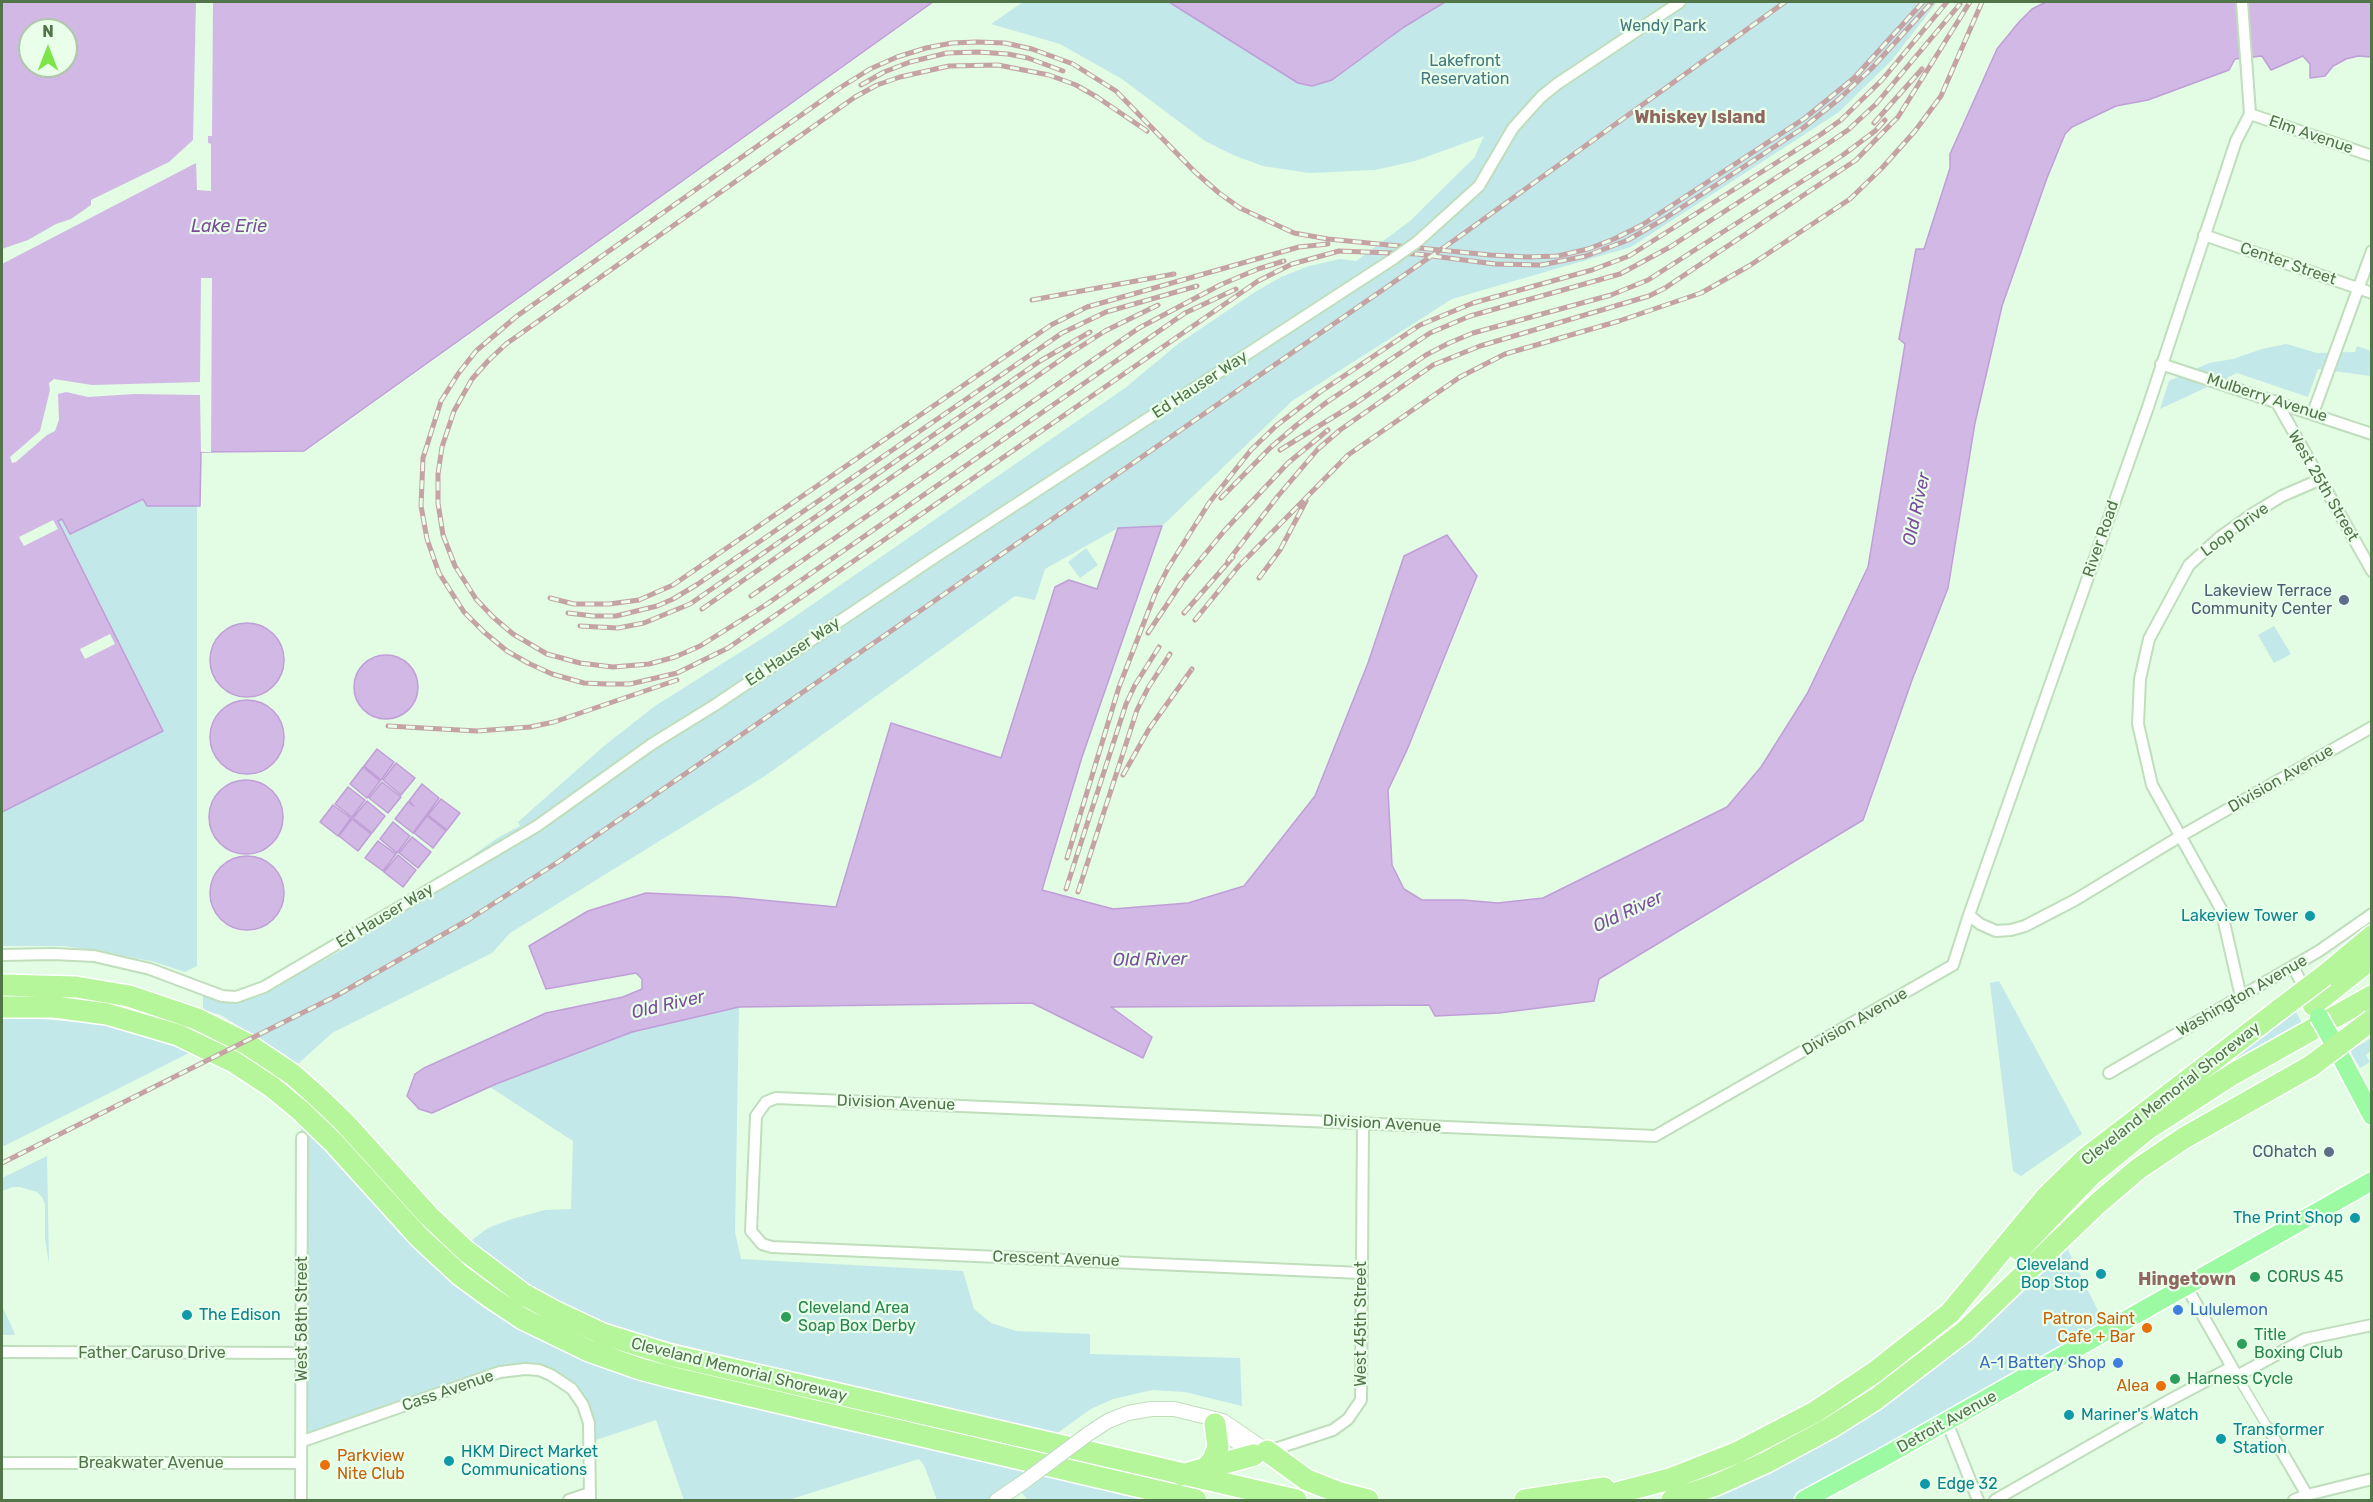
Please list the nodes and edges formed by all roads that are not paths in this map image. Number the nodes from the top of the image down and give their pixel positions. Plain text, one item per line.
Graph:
1 (1680, 2) edge
2 (2242, 2) edge
3 (2250, 114) junction
4 (2372, 156) edge
5 (2204, 235) junction
6 (2372, 251) edge
7 (2358, 288) junction
8 (2372, 293) edge
9 (2161, 364) junction
10 (2276, 401) junction
11 (2313, 413) junction
12 (2372, 434) edge
13 (2319, 480) junction
14 (2372, 571) edge
15 (2372, 727) edge
16 (2179, 837) junction
17 (2372, 914) edge
18 (1968, 915) junction
19 (2372, 936) edge
20 (2, 955) edge
21 (2372, 958) edge
22 (1953, 965) joint
23 (2293, 967) junction
24 (2372, 970) edge
25 (2, 985) edge
26 (2372, 996) edge
27 (2241, 997) junction
28 (2, 1007) edge
29 (2372, 1011) edge
30 (2317, 1012) junction
31 (2372, 1020) edge
32 (2109, 1073) dead end
33 (2372, 1116) edge
34 (1363, 1123) junction
35 (302, 1138) dead end
36 (2372, 1181) edge
37 (754, 1236) joint
38 (1361, 1272) junction
39 (2186, 1287) junction
40 (2004, 1294) junction
41 (1950, 1313) junction
42 (2372, 1325) edge
43 (2, 1353) edge
44 (302, 1353) junction
45 (2235, 1371) junction
46 (1206, 1419) junction
47 (1947, 1422) junction
48 (2268, 1428) joint
49 (303, 1441) junction
50 (1260, 1453) junction
51 (2, 1463) edge
52 (301, 1463) junction
53 (1206, 1468) junction
54 (1181, 1475) junction
55 (1670, 1479) junction
56 (2372, 1479) edge
57 (1148, 1490) junction
58 (590, 1497) edge
59 (2308, 1499) edge
60 (301, 1500) edge
61 (568, 1500) edge
62 (997, 1500) edge
63 (1177, 1500) edge
64 (1196, 1500) edge
65 (1296, 1500) edge
66 (1368, 1500) edge
67 (1525, 1500) edge
68 (1590, 1500) edge
69 (1672, 1500) edge
70 (1804, 1500) edge
71 (1978, 1500) edge
72 (1995, 1500) edge
73 (2294, 1500) edge

1 - 20 street, Ed Hauser Way, bridge
2 - 3 street
3 - 4 street, Elm Avenue
3 - 5 street, River Road
5 - 7 street, Center Street
5 - 9 street, River Road
6 - 7 street
7 - 8 street, Center Street
7 - 11 street
9 - 10 street, Mulberry Avenue
9 - 18 street, River Road
10 - 11 street, Mulberry Avenue
10 - 13 street, West 25th Street
11 - 12 street, Mulberry Avenue
13 - 14 street, West 25th Street
13 - 16 street, Loop Drive
15 - 16 street, Division Avenue
16 - 18 street, Division Avenue
16 - 27 street, Loop Drive
17 - 23 street, Washington Avenue
18 - 22 street, River Road
19 - 41 highway, Cleveland Memorial Shoreway, bridge
21 - 30 highway
22 - 34 street, Division Avenue
23 - 27 street, Washington Avenue
23 - 30 street
24 - 30 highway
25 - 54 highway, Cleveland Memorial Shoreway
26 - 41 highway
27 - 32 street, Washington Avenue
28 - 57 highway, Cleveland Memorial Shoreway
29 - 40 highway
30 - 33 main road, bridge
31 - 40 highway, bridge
34 - 37 street, Division Avenue
34 - 38 street, West 45th Street
35 - 44 street, West 58th Street
36 - 39 main road, Detroit Avenue
37 - 38 street, Crescent Avenue
38 - 50 street, West 45th Street
39 - 45 street
39 - 47 main road, Detroit Avenue
40 - 69 highway
41 - 55 highway, Cleveland Memorial Shoreway
42 - 45 street
43 - 44 street, Father Caruso Drive
44 - 49 street, West 58th Street
45 - 48 street
45 - 72 street
46 - 50 street
46 - 50 street
46 - 53 highway
46 - 62 street, bridge
47 - 70 main road, Detroit Avenue
47 - 71 street
48 - 59 street
49 - 52 street, West 58th Street
49 - 58 street, Cass Avenue
50 - 53 highway
50 - 66 highway
51 - 52 street, Breakwater Avenue
52 - 60 street, West 58th Street
53 - 54 highway
54 - 65 highway, Cleveland Memorial Shoreway
55 - 67 highway
55 - 68 highway, Cleveland Memorial Shoreway
56 - 59 street
57 - 63 highway
57 - 64 highway, Cleveland Memorial Shoreway
58 - 61 street
59 - 73 street

